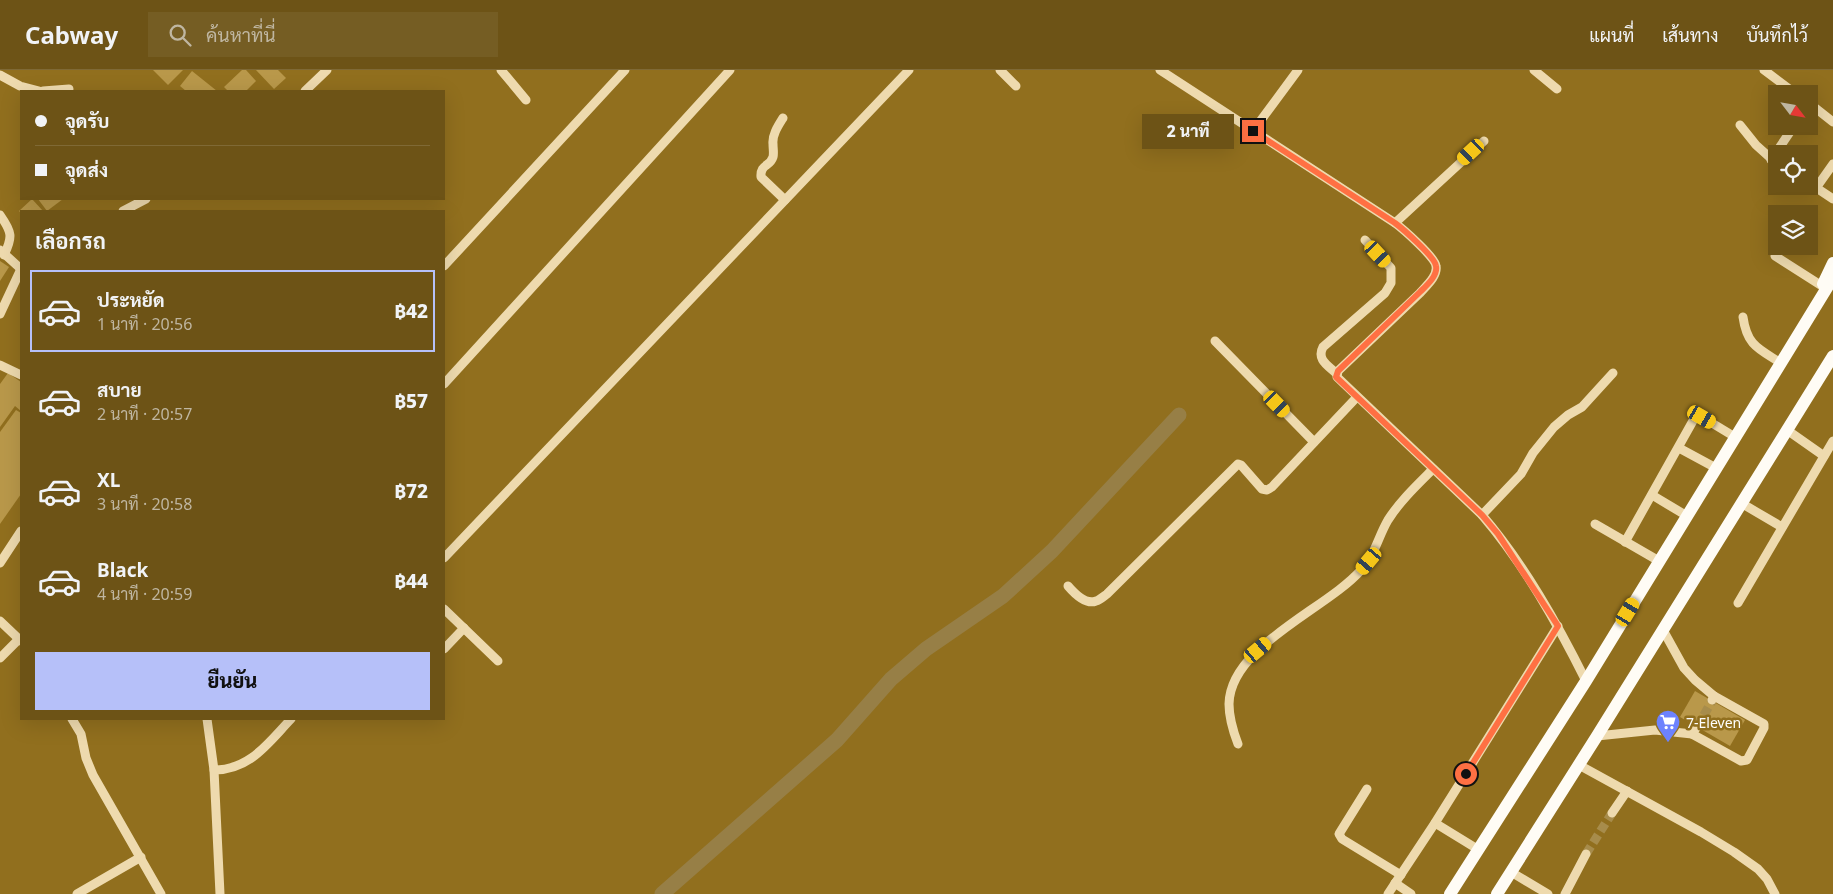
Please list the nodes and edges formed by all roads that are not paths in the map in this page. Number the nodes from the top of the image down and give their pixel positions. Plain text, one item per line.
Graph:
1 (501, 70) edge
2 (625, 70) edge
3 (730, 70) edge
4 (909, 70) edge
5 (1000, 70) edge
6 (1160, 70) edge
7 (1298, 70) edge
8 (1534, 70) edge
9 (1764, 70) edge
10 (320, 72) edge
11 (0, 75) edge
12 (1784, 85) edge
13 (1016, 86) dead end
14 (69, 89) dead end
15 (1557, 89) dead end
16 (35, 90) edge
17 (56, 90) edge
18 (306, 90) edge
19 (526, 100) dead end
20 (1818, 111) edge
21 (783, 118) dead end
22 (1833, 122) edge
23 (1740, 125) dead end
24 (1253, 131) junction
25 (1484, 140) dead end
26 (1768, 156) edge
27 (1833, 164) edge
28 (1818, 179) edge
29 (1818, 189) edge
30 (1833, 199) edge
31 (144, 200) edge
32 (785, 200) junction
33 (125, 210) edge
34 (0, 215) edge
35 (1395, 223) junction
36 (1366, 240) dead end
37 (2, 252) edge
38 (1775, 256) dead end
39 (1833, 263) edge
40 (445, 265) edge
41 (20, 268) edge
42 (20, 271) edge
43 (1833, 278) edge
44 (1822, 286) junction
45 (0, 314) edge
46 (1811, 314) junction
47 (1744, 317) dead end
48 (1215, 341) dead end
49 (1833, 356) edge
50 (1781, 363) junction
51 (0, 365) edge
52 (1612, 373) dead end
53 (1337, 374) junction
54 (20, 375) edge
55 (445, 383) edge
56 (1359, 399) junction
57 (1787, 430) junction
58 (1735, 436) junction
59 (1833, 441) edge
60 (1314, 442) junction
61 (1679, 448) junction
62 (1824, 456) junction
63 (1716, 468) junction
64 (1433, 469) junction
65 (1652, 495) junction
66 (1741, 503) junction
67 (1482, 515) junction
68 (1687, 516) junction
69 (1595, 524) dead end
70 (1782, 527) junction
71 (20, 533) edge
72 (1625, 542) junction
73 (445, 557) edge
74 (1659, 561) junction
75 (0, 563) edge
76 (1068, 586) dead end
77 (1738, 603) dead end
78 (445, 610) edge
79 (0, 621) edge
80 (1558, 626) junction
81 (464, 628) junction
82 (1663, 630) junction
83 (20, 640) edge
84 (445, 649) edge
85 (0, 658) edge
86 (498, 661) dead end
87 (1586, 681) junction
88 (73, 720) edge
89 (207, 720) edge
90 (289, 720) edge
91 (1598, 736) junction
92 (1238, 744) dead end
93 (1579, 765) junction
94 (214, 770) junction
95 (1367, 789) dead end
96 (1627, 791) junction
97 (1612, 813) tunnel mouth
98 (1435, 823) junction
99 (1478, 850) junction
100 (1586, 854) tunnel mouth
101 (141, 857) junction
102 (1512, 872) junction
103 (1401, 875) junction
104 (1395, 883) junction
105 (76, 894) edge
106 (161, 894) edge
107 (220, 894) edge
108 (1388, 894) edge
109 (1411, 894) edge
110 (1450, 894) edge
111 (1497, 894) edge
112 (1548, 894) edge
113 (1566, 894) edge
114 (1774, 894) edge

1 - 19 street
2 - 40 street
3 - 55 street
4 - 32 street
5 - 13 street
6 - 24 street
7 - 24 street
8 - 15 street
9 - 12 street
10 - 18 street
11 - 16 street
14 - 17 street
20 - 22 street
21 - 32 street
23 - 26 street
24 - 35 street
25 - 35 street
27 - 28 street
29 - 30 street
31 - 33 street
32 - 73 street
34 - 37 street
35 - 53 street
36 - 53 street
37 - 41 street
38 - 44 street
39 - 44 main road
42 - 45 street
43 - 46 main road
44 - 46 main road
46 - 50 main road
47 - 50 street
48 - 60 street
49 - 57 main road
50 - 58 main road
51 - 54 street
52 - 67 street
53 - 56 street
56 - 60 street
56 - 64 street
57 - 62 street
57 - 66 main road
58 - 61 street
58 - 63 main road
59 - 62 street
60 - 76 street
61 - 63 street
61 - 65 street
62 - 70 street
63 - 68 main road
64 - 67 street
64 - 92 street
65 - 68 street
65 - 72 street
66 - 70 street
66 - 82 main road
67 - 80 street
68 - 74 main road
69 - 72 street
70 - 77 street
71 - 75 street
72 - 74 street
74 - 87 main road
78 - 81 street
79 - 83 street
80 - 87 street
80 - 98 street
81 - 84 street
81 - 86 street
82 - 91 main road
82 - 91 street
83 - 85 street
87 - 99 main road
88 - 101 street
89 - 94 street
90 - 94 street
91 - 93 main road
93 - 96 street
93 - 102 main road
94 - 107 street
95 - 103 street
96 - 97 street
96 - 114 street
98 - 99 street
98 - 103 street
99 - 110 main road
100 - 113 street
101 - 105 street
101 - 106 street
102 - 111 main road
102 - 112 street
103 - 104 street
104 - 108 street
104 - 109 street

